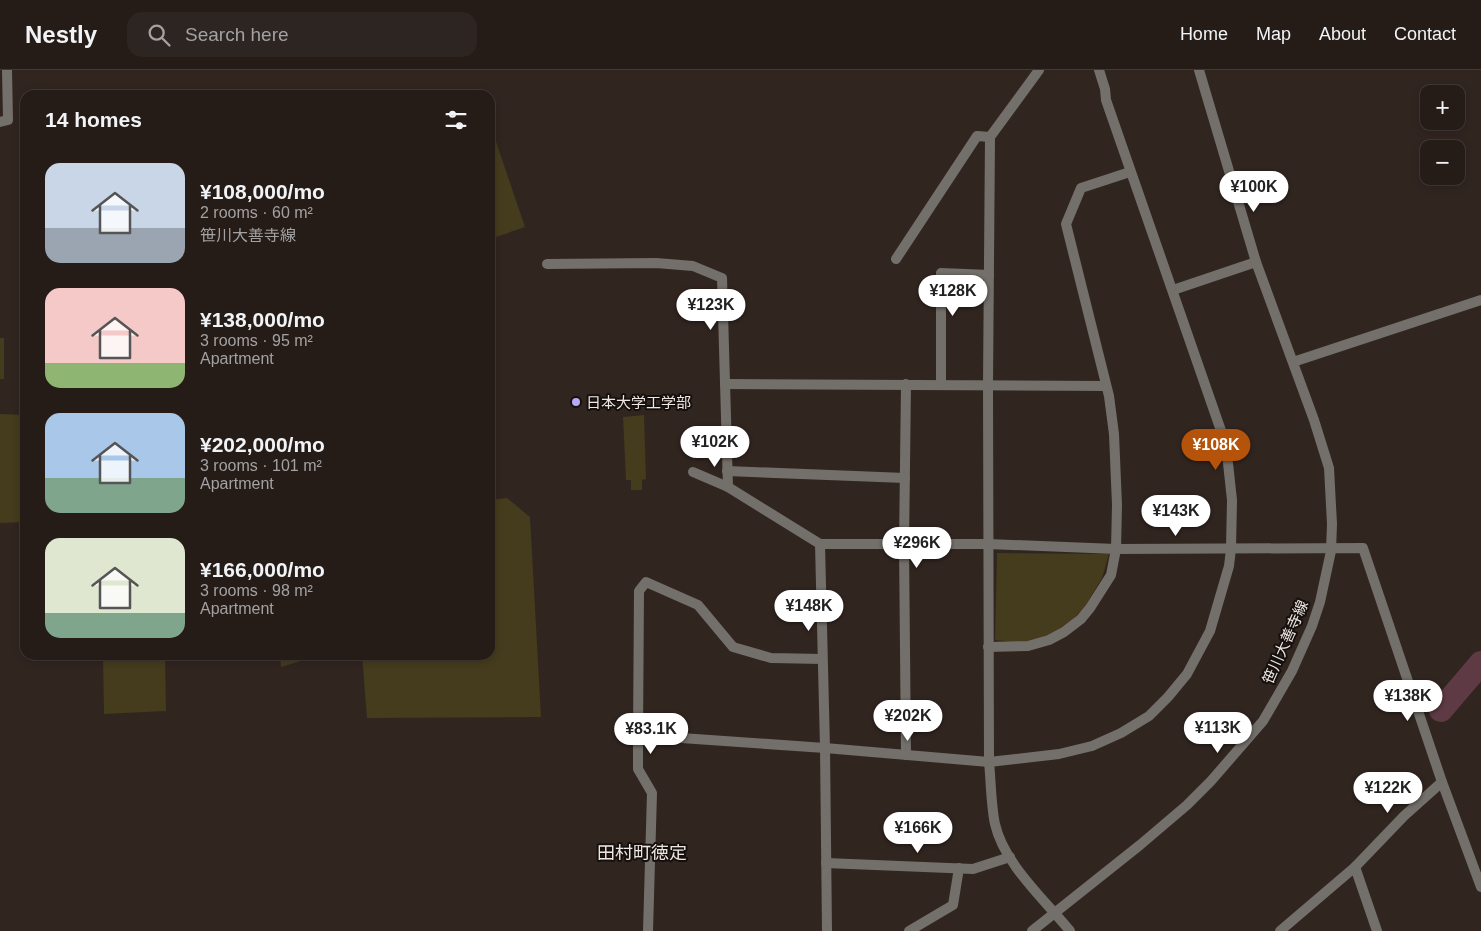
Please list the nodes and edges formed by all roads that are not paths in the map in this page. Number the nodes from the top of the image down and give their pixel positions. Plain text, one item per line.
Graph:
1 (7, 70) edge
2 (1039, 70) edge
3 (1099, 70) edge
4 (1199, 70) edge
5 (4, 113) edge
6 (0, 122) edge
7 (990, 137) junction
8 (1130, 172) junction
9 (896, 259) dead end
10 (1256, 262) junction
11 (547, 264) dead end
12 (989, 275) junction
13 (1173, 290) junction
14 (1481, 300) edge
15 (1293, 362) junction
16 (724, 384) junction
17 (906, 384) junction
18 (941, 384) junction
19 (988, 384) junction
20 (1106, 386) junction
21 (727, 471) junction
22 (693, 472) dead end
23 (905, 478) junction
24 (728, 488) junction
25 (820, 544) junction
26 (988, 544) junction
27 (904, 545) junction
28 (1331, 548) junction
29 (1116, 549) junction
30 (1231, 549) junction
31 (988, 647) junction
32 (822, 659) junction
33 (638, 735) junction
34 (825, 748) junction
35 (906, 754) junction
36 (989, 762) junction
37 (1442, 782) junction
38 (1010, 857) junction
39 (826, 863) junction
40 (959, 868) junction
41 (1355, 868) junction
42 (1478, 868) edge
43 (1481, 887) edge
44 (1055, 912) junction
45 (648, 931) edge
46 (827, 931) edge
47 (909, 931) edge
48 (1032, 931) edge
49 (1070, 931) edge
50 (1280, 931) edge
51 (1377, 931) edge

1 - 5 street
2 - 7 street
3 - 8 street
4 - 10 street, 笹川大善寺線
5 - 6 street
7 - 9 street
7 - 12 street
8 - 13 street
8 - 20 street
10 - 13 street
10 - 15 street, 笹川大善寺線
11 - 16 street
12 - 18 street
12 - 19 street
13 - 30 street
14 - 15 street
15 - 28 street, 笹川大善寺線
16 - 17 street
16 - 21 street
17 - 18 street
17 - 23 street
18 - 19 street
19 - 20 street
19 - 26 street
20 - 29 street
21 - 23 street
21 - 24 street
22 - 24 street
23 - 27 street
24 - 25 street
25 - 27 street
25 - 32 street
26 - 27 street
26 - 29 street
26 - 31 street
27 - 35 street
28 - 30 street
28 - 37 street
28 - 44 street, 笹川大善寺線
29 - 30 street
29 - 31 street
30 - 36 street
31 - 36 street
32 - 33 street
32 - 34 street
33 - 34 street
33 - 45 street
34 - 35 street
34 - 39 street
35 - 36 street
36 - 38 street
37 - 41 street
37 - 42 street
38 - 40 street
38 - 44 street
39 - 40 street
39 - 46 street
40 - 47 street
41 - 50 street
41 - 51 street
42 - 43 street
44 - 48 street, 笹川大善寺線
44 - 49 street

